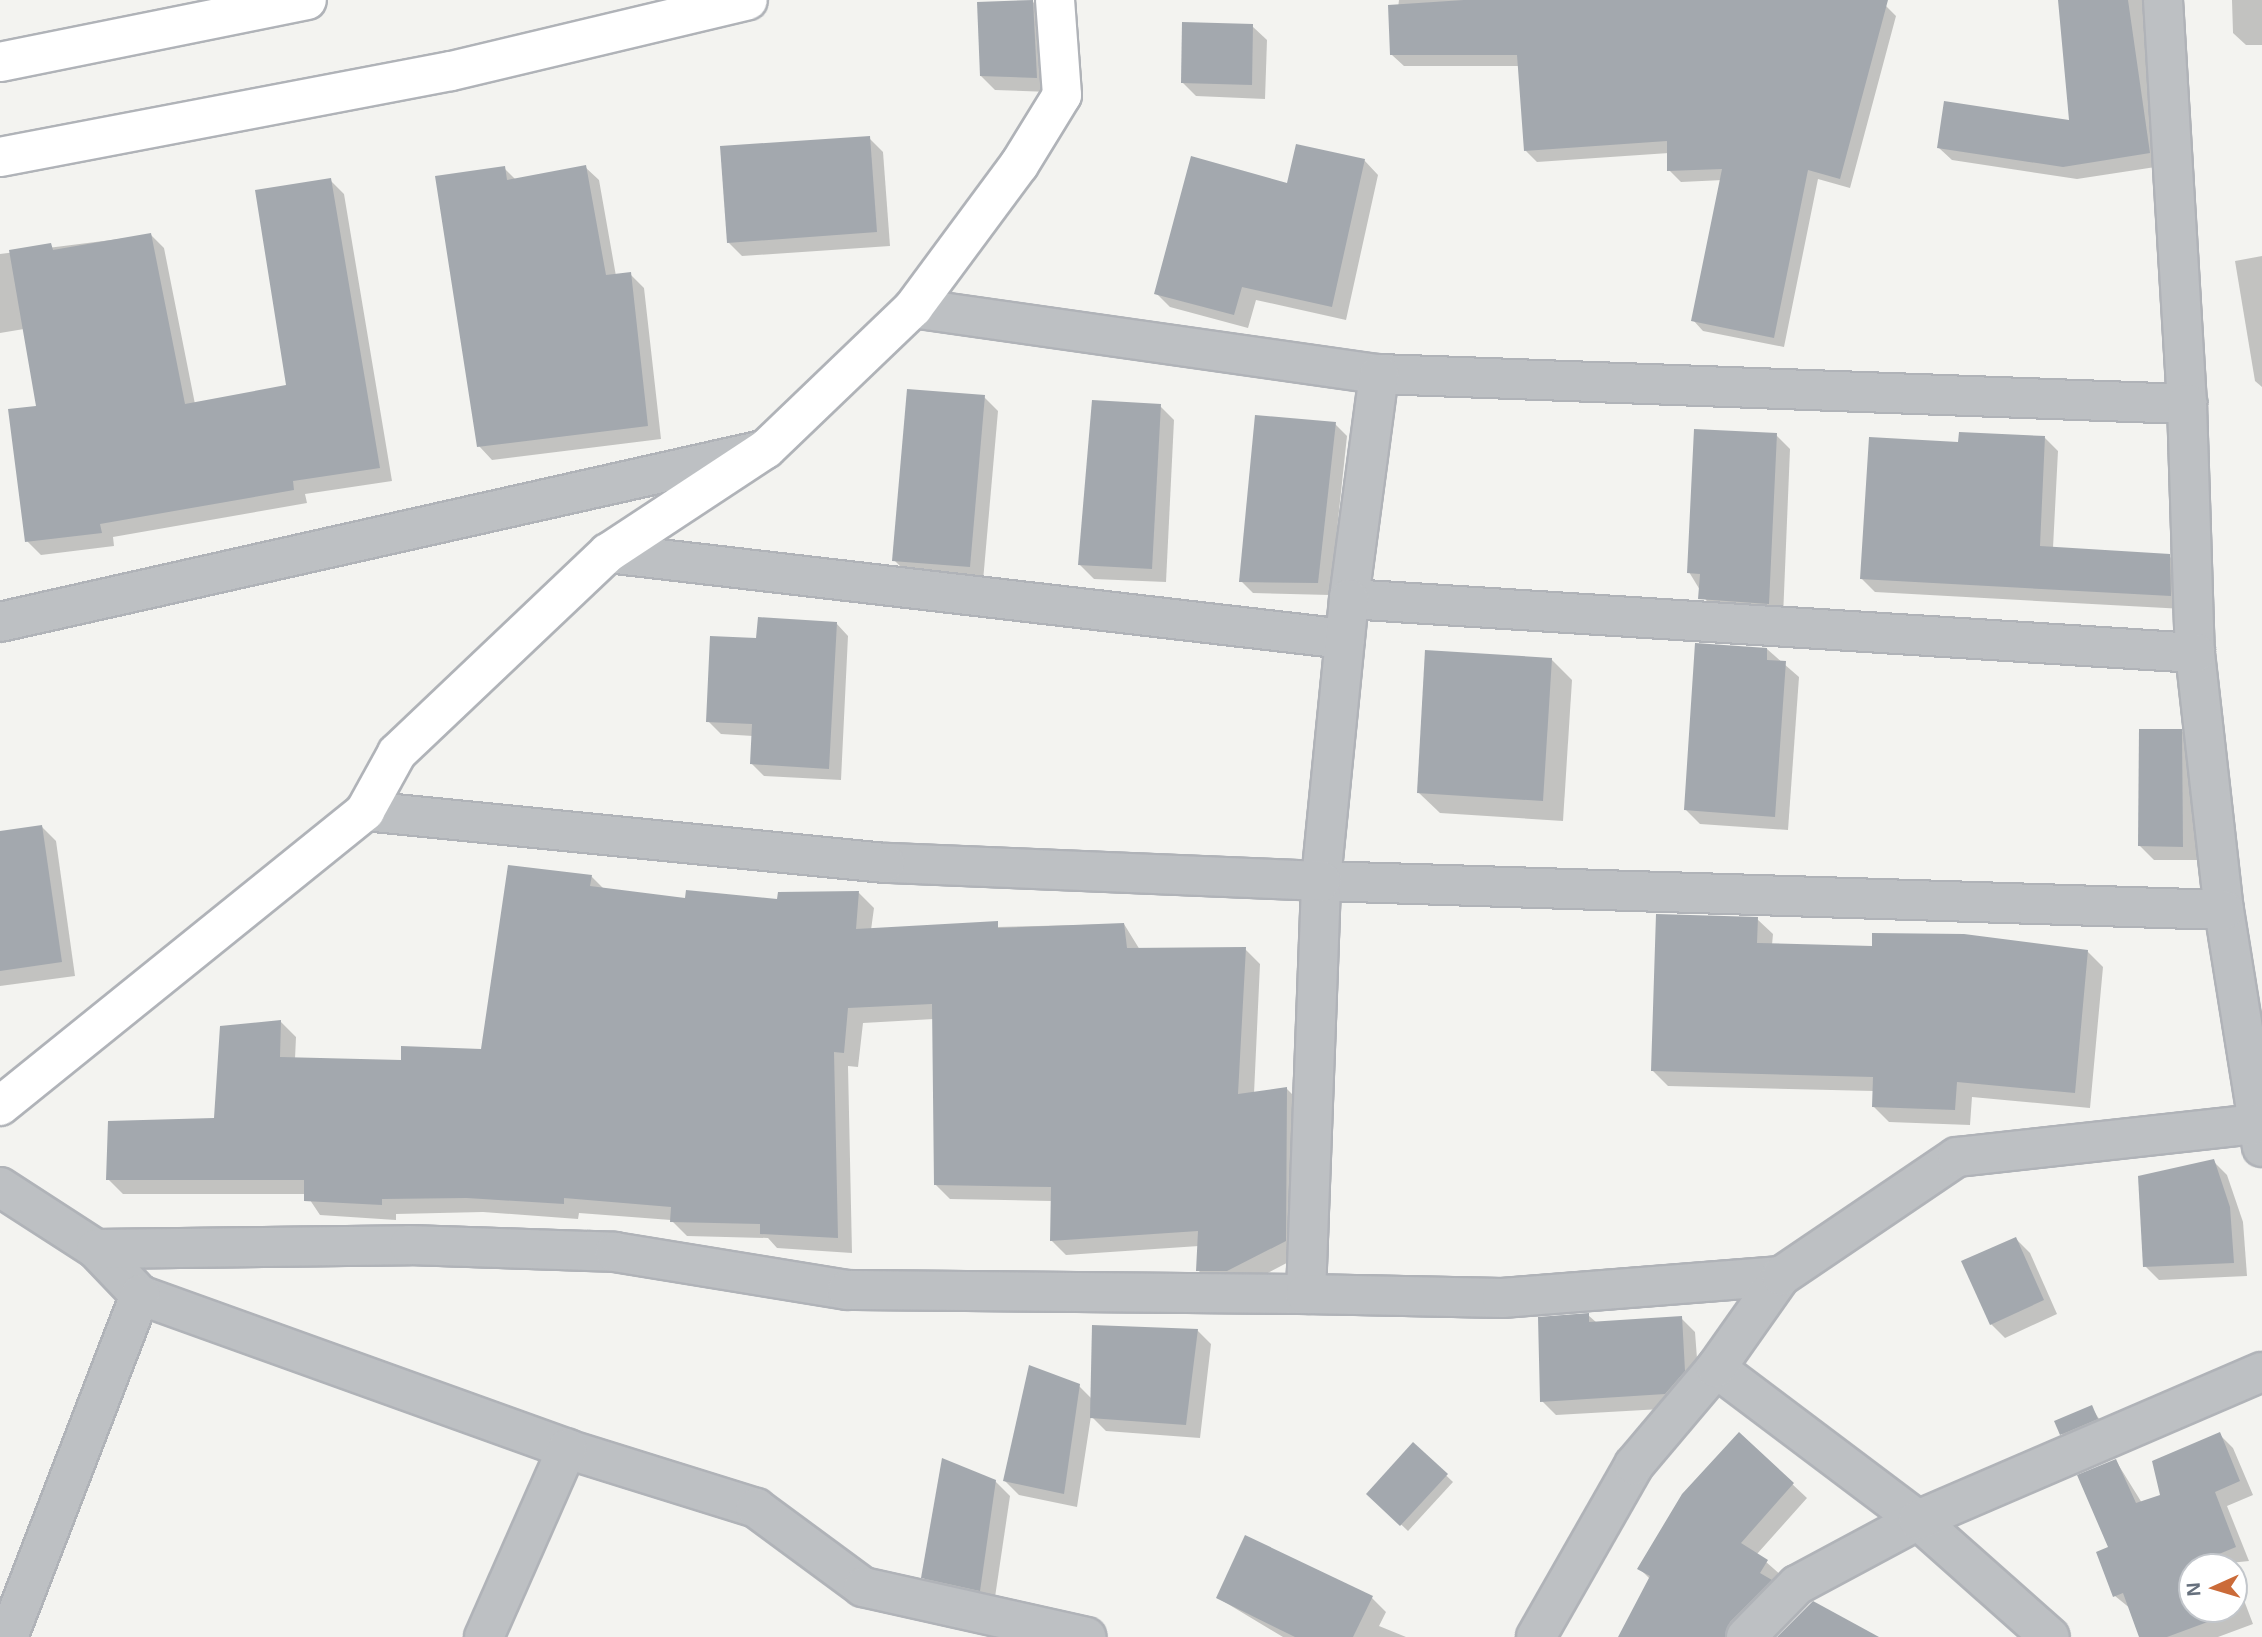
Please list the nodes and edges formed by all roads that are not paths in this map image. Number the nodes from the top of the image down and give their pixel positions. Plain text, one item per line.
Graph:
1 (748, 0) edge
2 (1055, 0) edge
3 (2163, 0) edge
4 (295, 1) edge
5 (0, 62) edge
6 (0, 157) edge
7 (913, 308) junction
8 (1379, 374) junction
9 (2187, 404) junction
10 (766, 449) junction
11 (608, 553) junction
12 (1349, 599) junction
13 (0, 622) edge
14 (1345, 639) junction
15 (2195, 653) junction
16 (365, 811) junction
17 (1321, 881) junction
18 (2224, 910) junction
19 (0, 1106) edge
20 (2260, 1135) edge
21 (0, 1187) edge
22 (96, 1249) junction
23 (1781, 1276) junction
24 (1307, 1294) junction
25 (141, 1295) junction
26 (1716, 1368) junction
27 (2262, 1372) edge
28 (567, 1449) junction
29 (1918, 1520) junction
30 (1067, 1634) edge
31 (8, 1637) edge
32 (484, 1637) edge
33 (1536, 1637) edge
34 (1746, 1637) edge
35 (2050, 1637) edge

1 - 6 street
2 - 7 street
3 - 9 street
4 - 5 street
7 - 8 street
7 - 10 street
8 - 9 street
8 - 12 street
9 - 15 street
10 - 11 street
10 - 13 street
11 - 14 street
11 - 16 street
12 - 14 street
12 - 15 street
14 - 17 street
15 - 18 street
16 - 17 street
16 - 19 street
17 - 18 street
17 - 24 street
18 - 20 street
20 - 23 street
21 - 22 street
22 - 24 street
22 - 25 street
23 - 24 street
23 - 26 street
25 - 28 street
25 - 31 street
26 - 29 street
26 - 33 street
27 - 29 street
28 - 30 street
28 - 32 street
29 - 34 street
29 - 35 street

